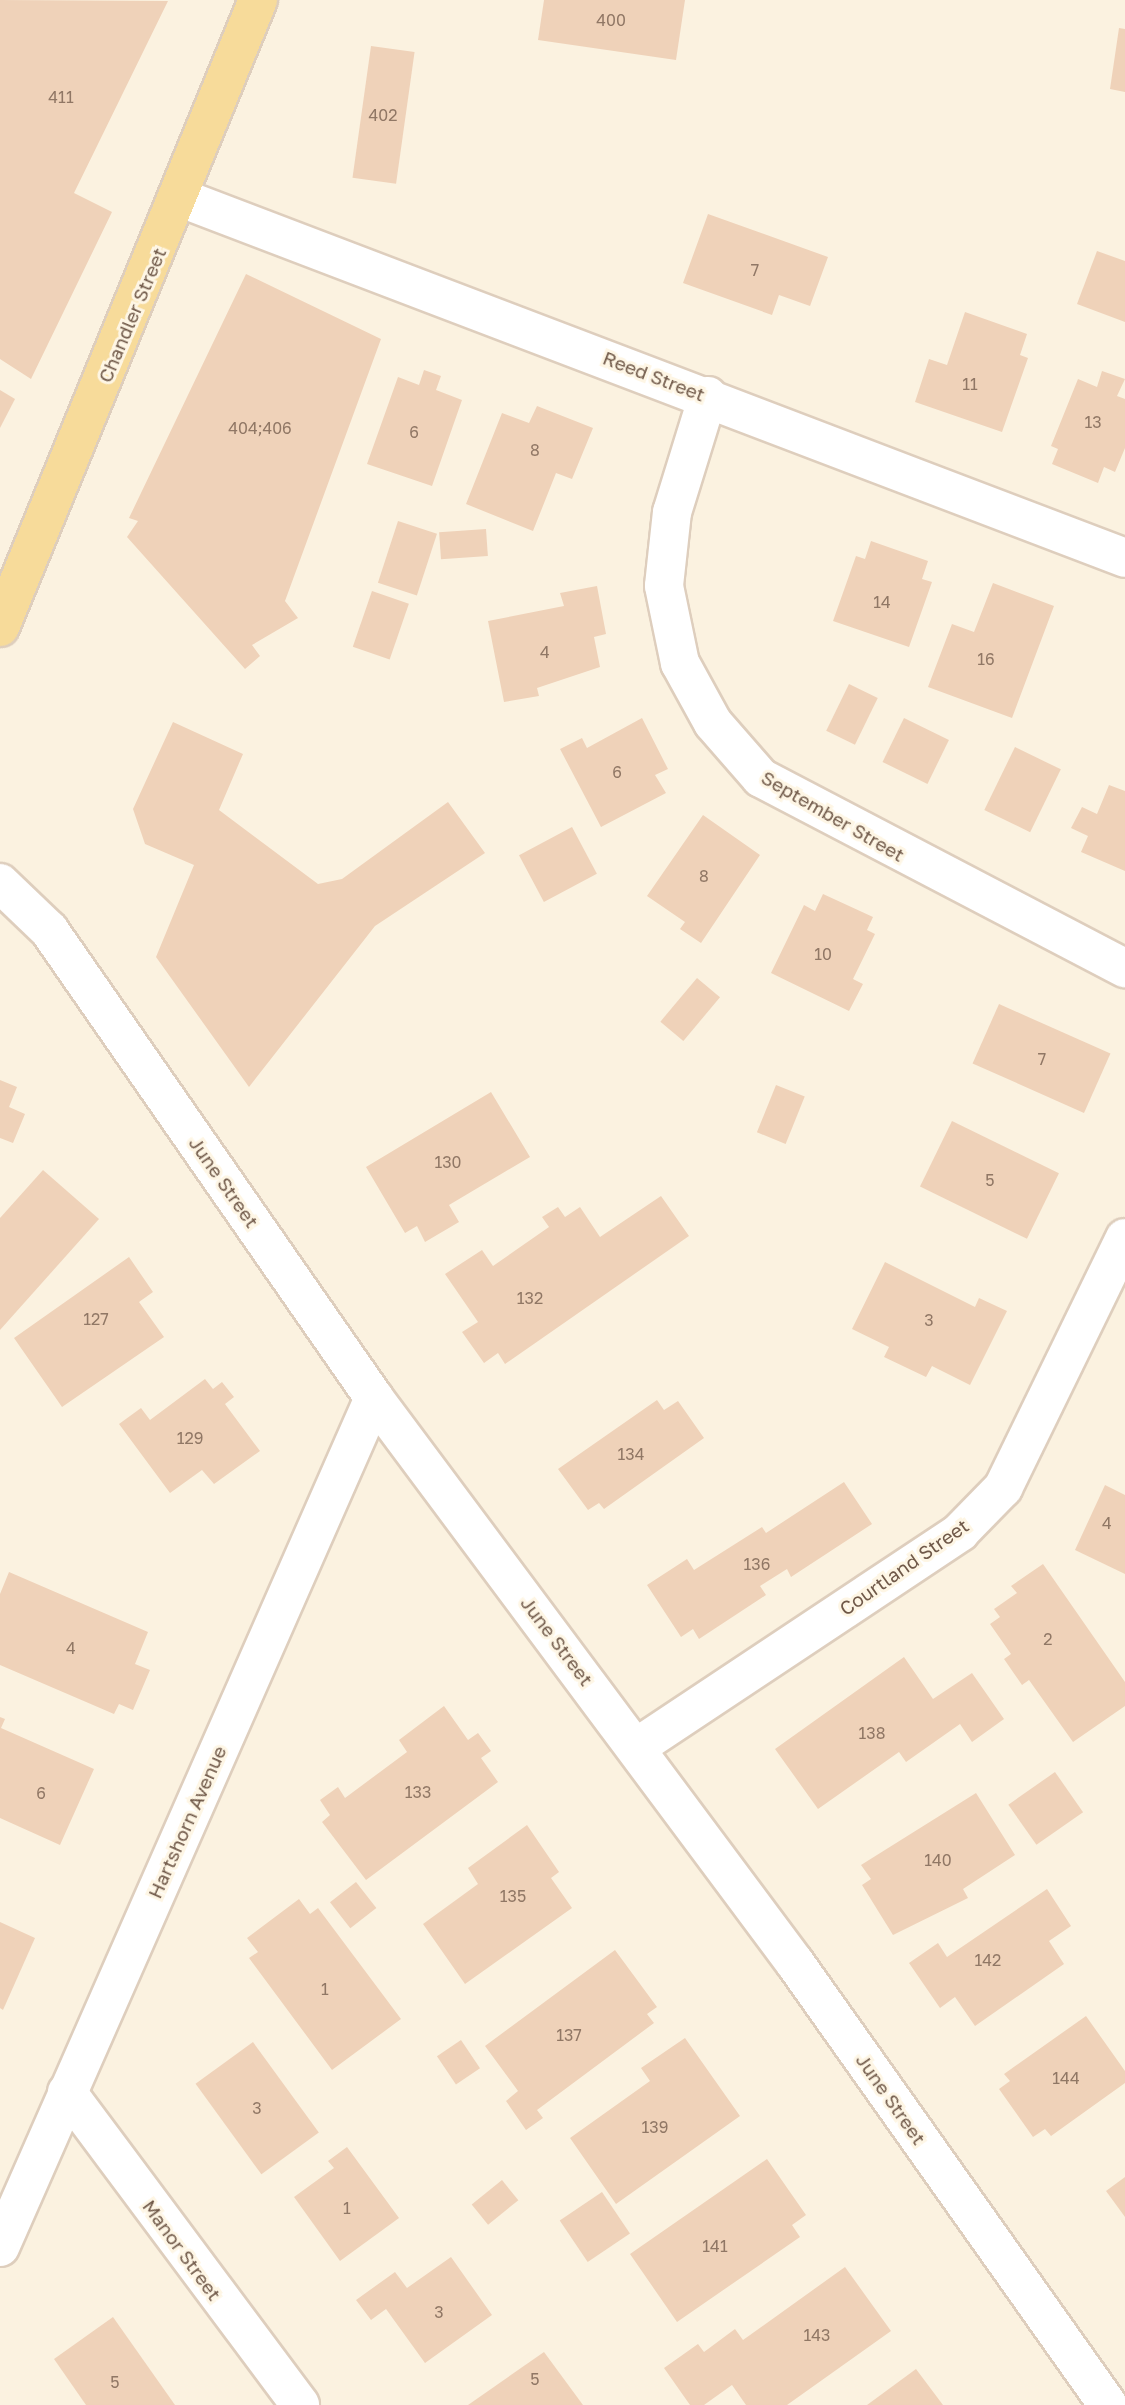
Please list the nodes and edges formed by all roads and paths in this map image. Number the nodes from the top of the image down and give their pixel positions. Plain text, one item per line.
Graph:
1 (258, 0) edge
2 (181, 198) junction
3 (708, 396) junction
4 (1125, 558) edge
5 (0, 627) edge
6 (0, 883) edge
7 (1125, 968) edge
8 (1125, 1238) edge
9 (374, 1398) junction
10 (637, 1747) junction
11 (68, 2092) junction
12 (0, 2247) edge
13 (300, 2405) edge
14 (1108, 2405) edge

1 - 2 main road, Chandler Street
2 - 3 street, Reed Street
2 - 5 main road, Chandler Street
3 - 4 street, Reed Street
3 - 7 street, September Street
6 - 9 street, June Street
8 - 10 street, Courtland Street
9 - 10 street, June Street
9 - 11 street, Hartshorn Avenue
10 - 14 street, June Street
11 - 12 street, Hartshorn Avenue
11 - 13 street, Manor Street

